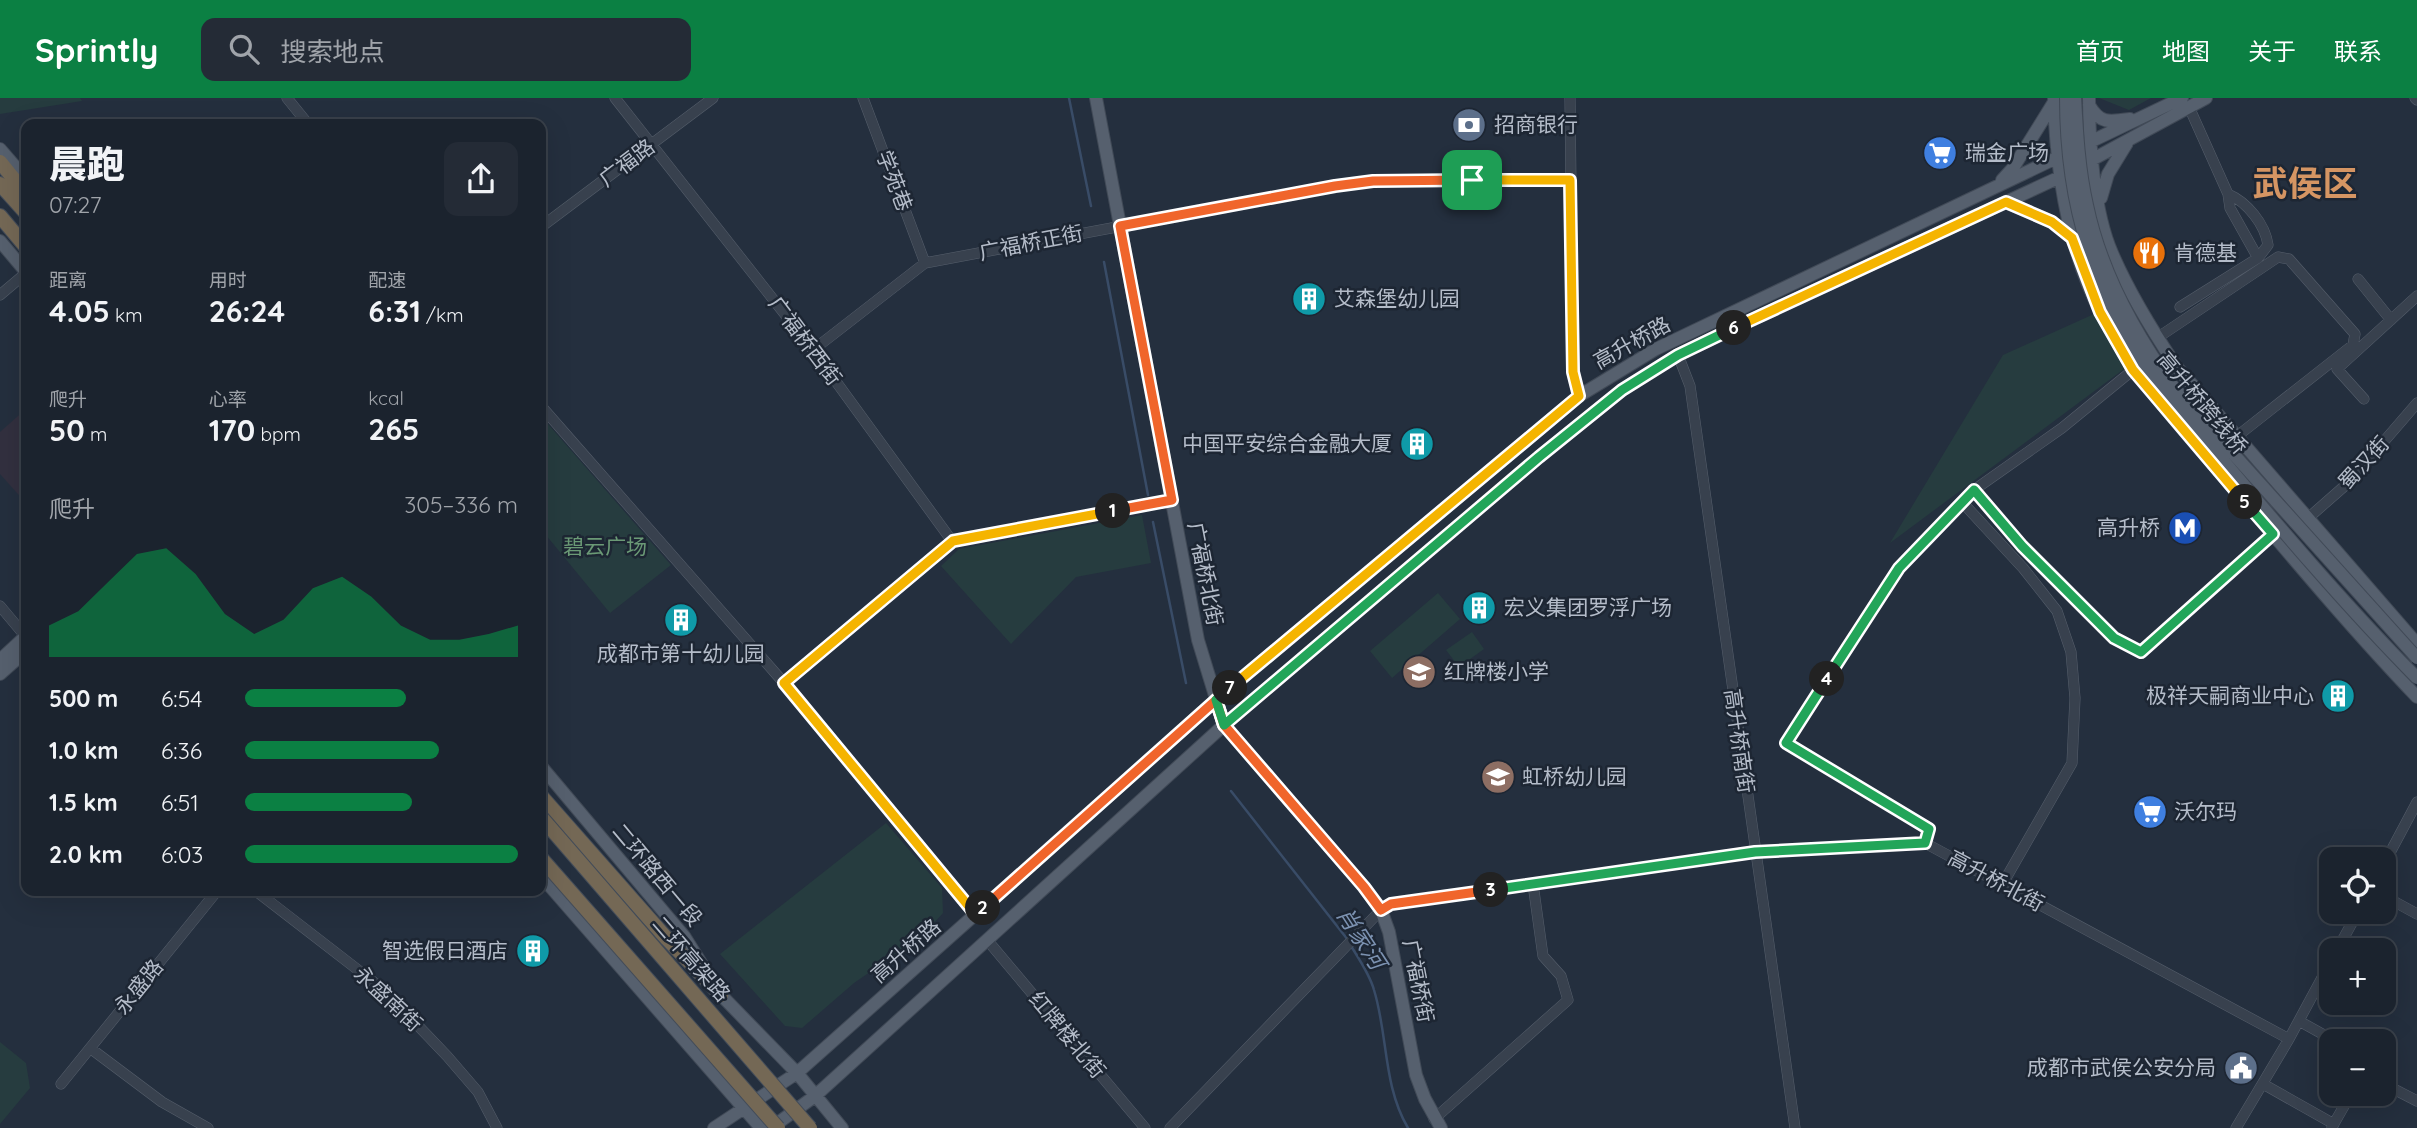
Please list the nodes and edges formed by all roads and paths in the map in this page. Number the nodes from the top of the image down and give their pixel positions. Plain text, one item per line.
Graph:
1 (287, 98) edge
2 (615, 98) edge
3 (713, 98) edge
4 (863, 98) edge
5 (1096, 98) edge
6 (1570, 98) edge
7 (2076, 98) edge
8 (2206, 98) edge
9 (2058, 99) edge
10 (2089, 101) edge
11 (2185, 102) edge
12 (2160, 109) junction
13 (304, 119) edge
14 (2090, 141) junction
15 (2128, 141) junction
16 (653, 145) junction
17 (0, 149) edge
18 (2059, 155) junction
19 (2092, 159) junction
20 (0, 162) edge
21 (21, 173) edge
22 (2060, 177) junction
23 (1570, 180) junction
24 (0, 184) edge
25 (1995, 186) junction
26 (21, 188) edge
27 (2228, 194) junction
28 (2006, 202) junction
29 (2100, 206) junction
30 (21, 208) edge
31 (0, 216) edge
32 (546, 223) edge
33 (1120, 226) junction
34 (2072, 238) junction
35 (0, 241) edge
36 (21, 241) edge
37 (2258, 258) junction
38 (925, 263) junction
39 (21, 266) edge
40 (21, 276) edge
41 (2358, 279) dead end
42 (0, 295) edge
43 (2417, 296) edge
44 (2180, 307) dead end
45 (2391, 320) junction
46 (2157, 338) junction
47 (813, 350) junction
48 (1678, 355) junction
49 (2133, 370) junction
50 (1579, 396) junction
51 (2364, 399) dead end
52 (2417, 402) edge
53 (546, 412) edge
54 (2236, 437) junction
55 (1974, 490) junction
56 (1172, 500) junction
57 (1962, 502) junction
58 (2306, 519) junction
59 (2273, 534) junction
60 (953, 541) junction
61 (0, 606) edge
62 (21, 631) edge
63 (21, 641) edge
64 (2417, 644) edge
65 (21, 655) edge
66 (2417, 658) edge
67 (0, 660) edge
68 (0, 674) edge
69 (2417, 678) edge
70 (784, 683) junction
71 (2417, 696) edge
72 (1216, 700) junction
73 (1224, 725) junction
74 (546, 772) edge
75 (546, 802) edge
76 (2417, 802) edge
77 (546, 823) edge
78 (1925, 843) junction
79 (2393, 847) edge
80 (1755, 852) junction
81 (546, 864) edge
82 (546, 882) edge
83 (1533, 884) junction
84 (2003, 885) junction
85 (213, 896) edge
86 (262, 896) edge
87 (2396, 903) edge
88 (1381, 910) junction
89 (2417, 914) edge
90 (976, 915) junction
91 (988, 941) junction
92 (2319, 984) edge
93 (721, 995) junction
94 (2299, 1021) junction
95 (2319, 1032) edge
96 (2289, 1039) junction
97 (90, 1048) junction
98 (797, 1073) junction
99 (2263, 1083) junction
100 (61, 1084) dead end
101 (2396, 1090) edge
102 (815, 1096) junction
103 (2417, 1101) edge
104 (2344, 1106) edge
105 (744, 1109) junction
106 (1438, 1123) edge
107 (2333, 1126) edge
108 (208, 1128) edge
109 (497, 1128) edge
110 (714, 1128) edge
111 (761, 1128) edge
112 (771, 1128) edge
113 (778, 1128) edge
114 (810, 1128) edge
115 (842, 1128) edge
116 (1145, 1128) edge
117 (1170, 1128) edge
118 (1795, 1128) edge
119 (2236, 1128) edge

1 - 13 street
2 - 16 street, 广福桥西街
3 - 16 street, 广福路
4 - 38 street, 学苑巷
5 - 33 main road, 广福桥北街
6 - 23 street
7 - 66 main road, 高升桥跨线桥, bridge
8 - 11 main road
9 - 18 main road
9 - 25 main road
9 - 69 main road, 高升桥跨线桥, bridge
10 - 12 main road
10 - 14 main road
11 - 12 main road
11 - 15 main road, 高升桥路
11 - 27 street
12 - 14 main road, 高升桥路
14 - 18 main road, 高升桥路
14 - 19 main road
15 - 19 main road, 高升桥路
15 - 29 main road
16 - 32 street, 广福路
16 - 47 street, 广福桥西街
17 - 21 main road
18 - 22 main road
18 - 25 main road, 高升桥路
19 - 22 main road, 高升桥路
19 - 29 main road
20 - 26 highway
22 - 28 main road, 高升桥路
22 - 34 main road
23 - 33 street, 广福桥正街
23 - 50 street
24 - 30 highway
25 - 50 main road, 高升桥路
27 - 37 street
27 - 37 street
28 - 34 main road
28 - 48 main road, 高升桥路
29 - 46 main road
31 - 36 highway
33 - 38 street, 广福桥正街
33 - 56 main road, 广福桥北街
34 - 49 main road
35 - 39 main road
37 - 44 street
38 - 47 street, 广福桥正街
40 - 42 street
41 - 45 street
43 - 45 street
45 - 51 street
46 - 54 main road
46 - 54 street
47 - 60 street, 广福桥西街
48 - 73 main road, 高升桥路
48 - 80 street, 高升桥南街
49 - 55 street
49 - 59 main road
50 - 72 main road, 高升桥路
52 - 58 street, 蜀汉街
53 - 70 street
54 - 58 main road
55 - 57 street
55 - 59 street
56 - 60 street
56 - 72 main road, 广福桥北街
57 - 78 street
57 - 84 street
58 - 64 main road
59 - 71 main road
60 - 70 street
61 - 62 street
63 - 67 main road
65 - 68 main road
70 - 90 street
72 - 73 main road, 广福桥北街
72 - 90 main road, 高升桥路
73 - 88 main road, 广福桥街
73 - 91 main road, 高升桥路
74 - 93 main road, 二环路西一段
75 - 93 highway
76 - 79 street
77 - 114 highway, 二环高架路, bridge
78 - 80 street, 高升桥北街
78 - 84 street, 高升桥北街
80 - 83 street, 高升桥北街
80 - 118 street, 高升桥南街
81 - 113 highway, bridge
82 - 105 main road
83 - 88 street, 高升桥北街
83 - 106 street
84 - 96 street, 高升桥北街
85 - 97 street, 永盛路
86 - 109 street, 永盛南街
87 - 89 street
88 - 106 main road, 广福桥街
88 - 117 street
90 - 98 main road, 高升桥路
91 - 102 main road, 高升桥路
91 - 116 street, 红牌楼北街
92 - 94 street
93 - 98 main road, 二环路西一段
94 - 95 street
94 - 96 street
96 - 99 street
97 - 100 street, 永盛路
97 - 108 street
98 - 102 main road, 二环路西一段
98 - 105 main road, 高升桥路
99 - 107 street
99 - 119 street
101 - 103 street
102 - 112 main road, 高升桥路
102 - 115 main road, 二环路西一段
104 - 107 street
105 - 110 main road, 高升桥路
105 - 111 main road

